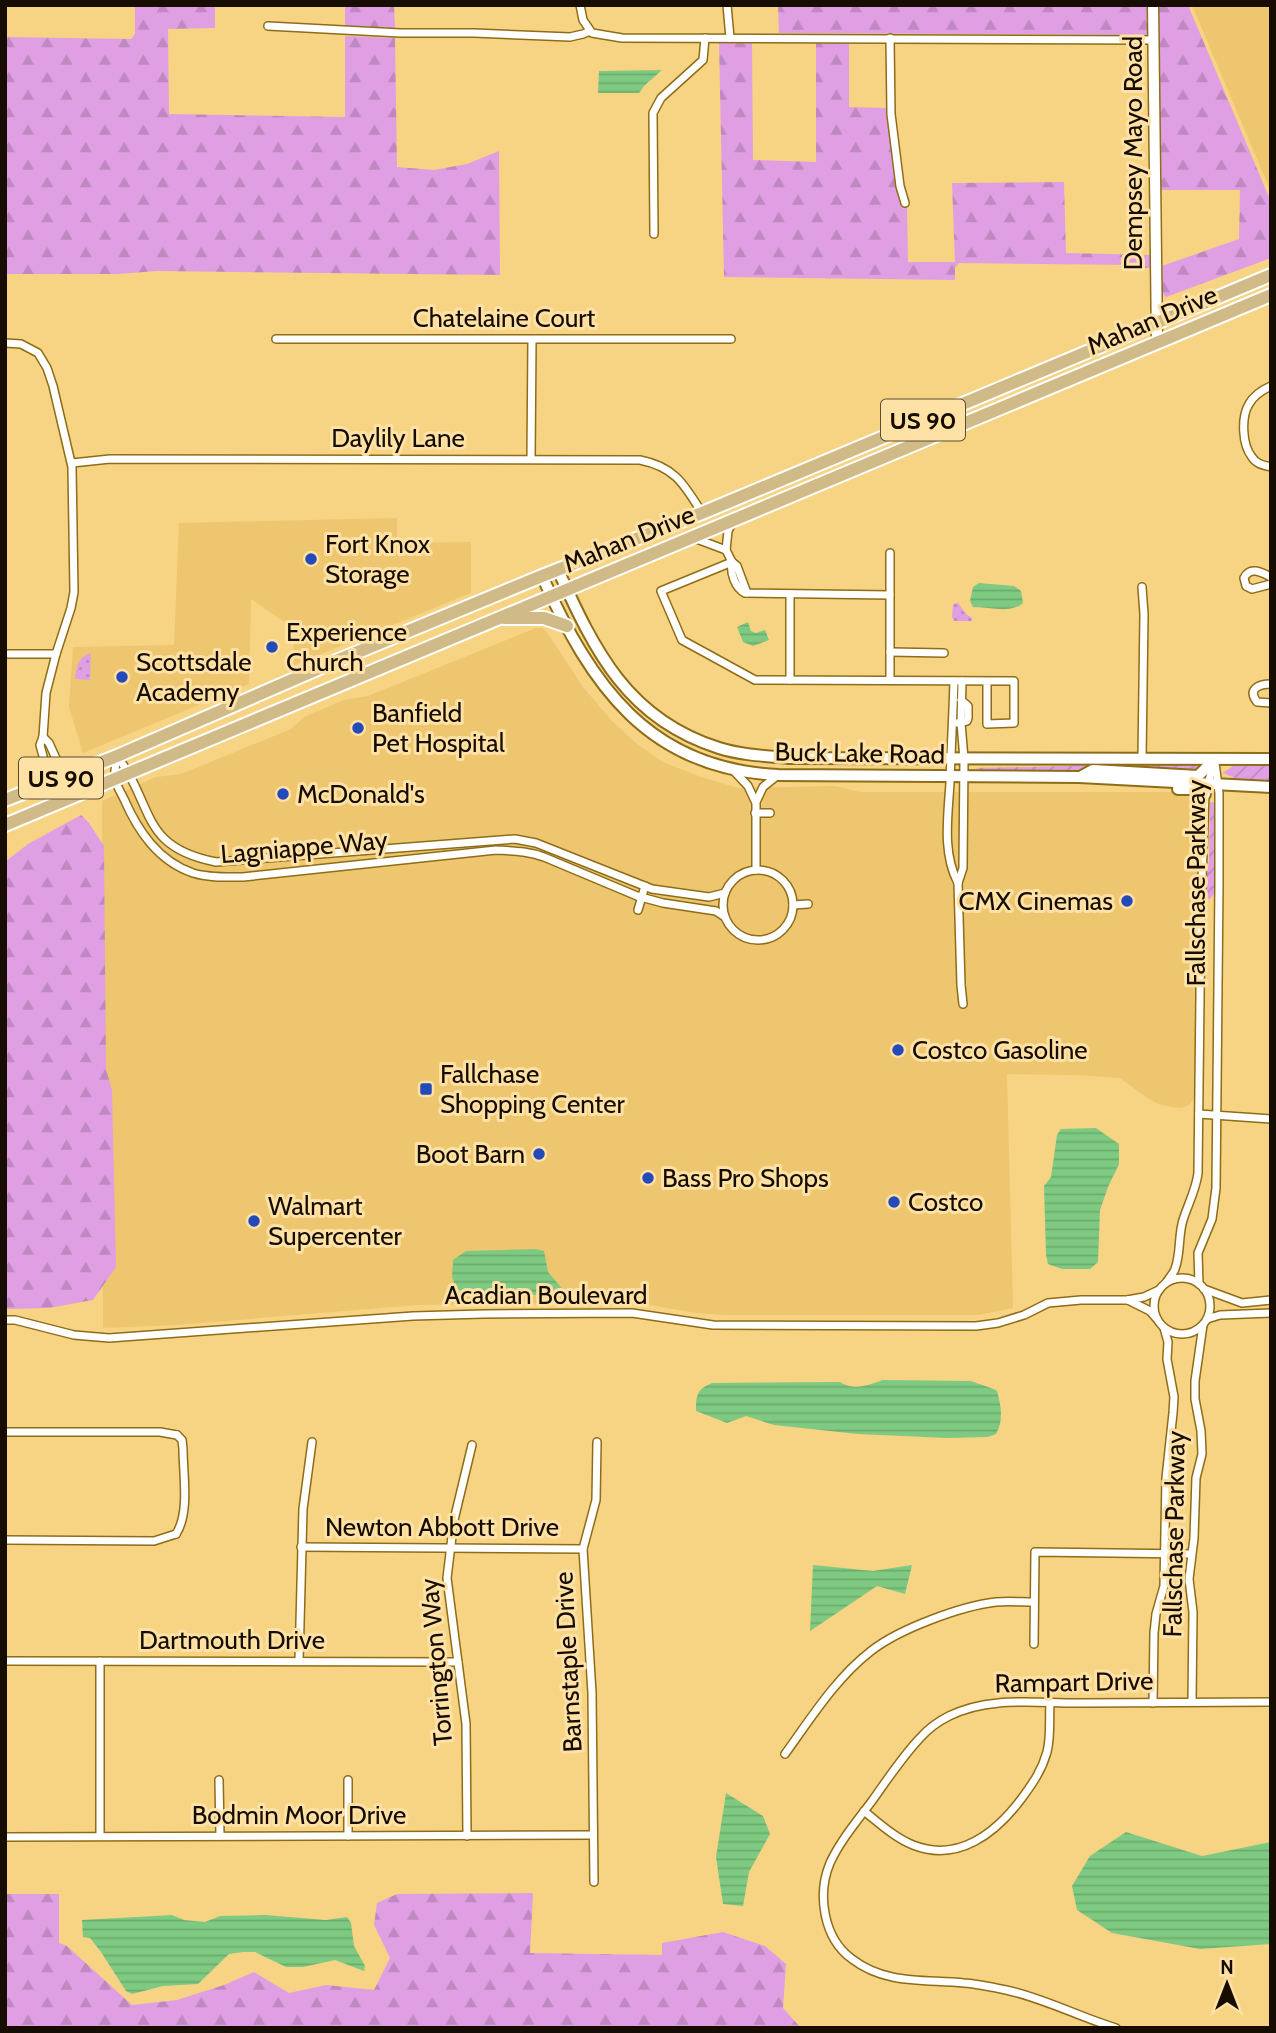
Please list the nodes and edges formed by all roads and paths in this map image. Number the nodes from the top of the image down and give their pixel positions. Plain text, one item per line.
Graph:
1 (580, 5) edge
2 (727, 5) edge
3 (1153, 5) edge
4 (268, 26) dead end
5 (590, 31) junction
6 (705, 38) junction
7 (730, 38) junction
8 (890, 38) junction
9 (1153, 40) junction
10 (905, 202) dead end
11 (654, 234) dead end
12 (1271, 275) edge
13 (1271, 295) edge
14 (1156, 324) junction
15 (276, 339) dead end
16 (732, 339) dead end
17 (531, 340) junction
18 (5, 343) edge
19 (1157, 343) junction
20 (1271, 386) edge
21 (531, 459) junction
22 (827, 460) junction
23 (72, 463) junction
24 (1271, 467) edge
25 (810, 488) junction
26 (702, 513) junction
27 (733, 521) junction
28 (690, 537) junction
29 (726, 550) junction
30 (890, 553) dead end
31 (732, 562) junction
32 (558, 570) junction
33 (542, 576) junction
34 (1271, 577) edge
35 (1271, 584) edge
36 (1142, 587) dead end
37 (567, 589) junction
38 (790, 594) junction
39 (890, 595) junction
40 (551, 596) junction
41 (497, 618) junction
42 (567, 626) junction
43 (890, 652) junction
44 (944, 653) dead end
45 (5, 654) edge
46 (56, 654) junction
47 (306, 674) junction
48 (790, 680) junction
49 (890, 680) junction
50 (958, 681) junction
51 (986, 681) junction
52 (1271, 684) edge
53 (299, 701) junction
54 (1271, 703) edge
55 (957, 723) junction
56 (43, 737) junction
57 (117, 756) junction
58 (1142, 758) junction
59 (949, 759) junction
60 (964, 759) junction
61 (1215, 759) junction
62 (1271, 759) edge
63 (734, 771) junction
64 (129, 773) junction
65 (778, 775) junction
66 (64, 776) junction
67 (950, 777) junction
68 (1079, 777) junction
69 (963, 778) junction
70 (115, 779) junction
71 (50, 782) junction
72 (1210, 787) junction
73 (1271, 787) edge
74 (5, 800) edge
75 (756, 802) junction
76 (755, 813) junction
77 (770, 813) dead end
78 (5, 825) edge
79 (526, 841) junction
80 (427, 846) junction
81 (524, 852) junction
82 (330, 854) junction
83 (429, 858) junction
84 (330, 869) junction
85 (756, 870) junction
86 (958, 883) junction
87 (645, 886) junction
88 (725, 893) junction
89 (642, 898) junction
90 (808, 904) dead end
91 (793, 905) junction
92 (1201, 908) junction
93 (1219, 909) junction
94 (638, 910) dead end
95 (725, 917) junction
96 (963, 1004) dead end
97 (1199, 1114) junction
98 (1216, 1115) junction
99 (1271, 1119) edge
100 (1166, 1283) junction
101 (1201, 1286) junction
102 (1159, 1290) junction
103 (1127, 1300) junction
104 (1271, 1300) edge
105 (1271, 1313) edge
106 (5, 1320) edge
107 (1158, 1320) junction
108 (1205, 1322) junction
109 (1164, 1328) junction
110 (5, 1432) edge
111 (312, 1442) dead end
112 (597, 1442) dead end
113 (472, 1445) dead end
114 (176, 1534) junction
115 (5, 1539) edge
116 (182, 1540) dead end
117 (301, 1547) junction
118 (450, 1548) junction
119 (583, 1549) junction
120 (1165, 1554) junction
121 (1191, 1554) junction
122 (1034, 1602) junction
123 (1034, 1644) dead end
124 (5, 1661) edge
125 (100, 1661) junction
126 (299, 1661) junction
127 (458, 1661) junction
128 (1192, 1702) junction
129 (1271, 1702) edge
130 (1153, 1703) junction
131 (1050, 1704) junction
132 (785, 1754) dead end
133 (219, 1780) dead end
134 (348, 1780) dead end
135 (864, 1811) junction
136 (593, 1835) junction
137 (100, 1836) junction
138 (220, 1836) junction
139 (348, 1836) junction
140 (467, 1836) junction
141 (5, 1837) edge
142 (594, 1882) dead end
143 (1116, 2028) edge

1 - 5 street
2 - 7 street
3 - 9 street, Dempsey Mayo Road
4 - 5 street
5 - 6 street
6 - 7 street
6 - 11 street
7 - 8 street
8 - 9 street
8 - 10 street
9 - 14 street, Dempsey Mayo Road
12 - 14 main road, Mahan Drive / US 90
13 - 19 main road, Mahan Drive / US 90
14 - 19 street, Dempsey Mayo Road
14 - 22 main road, Mahan Drive / US 90
15 - 17 street, Chatelaine Court
16 - 17 street, Chatelaine Court
17 - 21 street
18 - 23 street
19 - 25 main road, Mahan Drive / US 90
20 - 24 street
21 - 23 street, Daylily Lane
21 - 26 street, Daylily Lane
22 - 25 main road
22 - 26 main road, Mahan Drive / US 90
23 - 46 street
25 - 27 main road, Mahan Drive / US 90
26 - 32 main road, Mahan Drive / US 90
27 - 28 main road, Mahan Drive / US 90
27 - 29 street
28 - 29 street
28 - 37 main road, Mahan Drive / US 90
29 - 31 street
30 - 39 street
31 - 38 street
31 - 48 street
32 - 33 main road, Mahan Drive / US 90
32 - 37 main road, Buck Lake Road
33 - 40 main road, Buck Lake Road
33 - 47 main road, Mahan Drive / US 90
34 - 35 street
36 - 58 street
37 - 40 main road, Mahan Drive / US 90
37 - 59 main road, Buck Lake Road
38 - 39 street
38 - 48 street
39 - 43 street
40 - 41 main road, Mahan Drive / US 90
40 - 42 main road, Buck Lake Road
41 - 42 main road
41 - 53 main road, Mahan Drive / US 90
42 - 63 main road, Buck Lake Road
43 - 44 street
43 - 49 street
45 - 46 street
46 - 56 street
47 - 53 main road
47 - 57 main road, Mahan Drive / US 90
48 - 49 street
49 - 50 street
50 - 51 street
50 - 55 street
50 - 55 street
51 - 51 street
52 - 54 street
53 - 64 main road, Mahan Drive / US 90
55 - 59 street
55 - 60 street
56 - 66 street
56 - 71 street
57 - 64 street, Lagniappe Way
57 - 66 main road, Mahan Drive / US 90
57 - 70 street, Lagniappe Way
58 - 60 main road, Buck Lake Road
58 - 61 main road, Buck Lake Road
59 - 60 main road, Buck Lake Road
59 - 67 street
60 - 69 street
61 - 62 main road, Buck Lake Road
61 - 68 main road
61 - 72 street, Fallschase Parkway
63 - 65 main road, Buck Lake Road
63 - 75 street
64 - 70 main road, Mahan Drive / US 90
64 - 82 street, Lagniappe Way
65 - 67 main road, Buck Lake Road
65 - 75 street
66 - 71 main road, Mahan Drive / US 90
67 - 69 main road, Buck Lake Road
67 - 86 street
68 - 69 main road, Buck Lake Road
68 - 72 main road, Buck Lake Road
69 - 86 street
70 - 78 main road, Mahan Drive / US 90
70 - 84 street, Lagniappe Way
71 - 74 main road, Mahan Drive / US 90
72 - 73 main road, Buck Lake Road
72 - 92 street, Fallschase Parkway
72 - 93 street, Fallschase Parkway
75 - 76 street
76 - 77 street
76 - 85 street
79 - 80 street, Lagniappe Way
79 - 81 street
79 - 87 street, Lagniappe Way
80 - 82 street, Lagniappe Way
80 - 83 street
81 - 83 street, Lagniappe Way
81 - 89 street, Lagniappe Way
82 - 84 street
83 - 84 street, Lagniappe Way
85 - 88 street
85 - 91 street
86 - 96 street
87 - 88 street, Lagniappe Way
87 - 89 street
88 - 95 street
89 - 94 street
89 - 95 street, Lagniappe Way
90 - 91 street
91 - 95 street
92 - 93 street
92 - 97 street, Fallschase Parkway
93 - 98 street, Fallschase Parkway
97 - 98 street
97 - 100 street, Fallschase Parkway
98 - 99 street
98 - 101 street, Fallschase Parkway
100 - 101 street
100 - 102 street
101 - 104 street
101 - 108 street
102 - 103 street, Acadian Boulevard
102 - 107 street
103 - 106 street, Acadian Boulevard
103 - 107 street
105 - 108 street
107 - 109 street
108 - 109 street
108 - 121 street, Fallschase Parkway
109 - 120 street, Fallschase Parkway
110 - 114 street
111 - 117 street
112 - 119 street, Barnstaple Drive
113 - 118 street, Torrington Way
114 - 115 street
114 - 116 street
117 - 118 street, Newton Abbott Drive
117 - 126 street
118 - 119 street, Newton Abbott Drive
118 - 127 street, Torrington Way
119 - 136 street, Barnstaple Drive
120 - 121 street
120 - 122 street
120 - 130 street, Fallschase Parkway
121 - 128 street, Fallschase Parkway
122 - 123 street
122 - 132 street
124 - 125 street, Dartmouth Drive
125 - 126 street, Dartmouth Drive
125 - 137 street
126 - 127 street, Dartmouth Drive
127 - 140 street, Torrington Way
128 - 129 street, Rampart Drive
128 - 130 street, Rampart Drive
130 - 131 street, Rampart Drive
131 - 135 street, Rampart Drive
131 - 135 street
133 - 138 street
134 - 139 street
135 - 143 street, Rampart Drive
136 - 140 street, Bodmin Moor Drive
136 - 142 street, Barnstaple Drive
137 - 138 street, Bodmin Moor Drive
137 - 141 street, Bodmin Moor Drive
138 - 139 street, Bodmin Moor Drive
139 - 140 street, Bodmin Moor Drive

